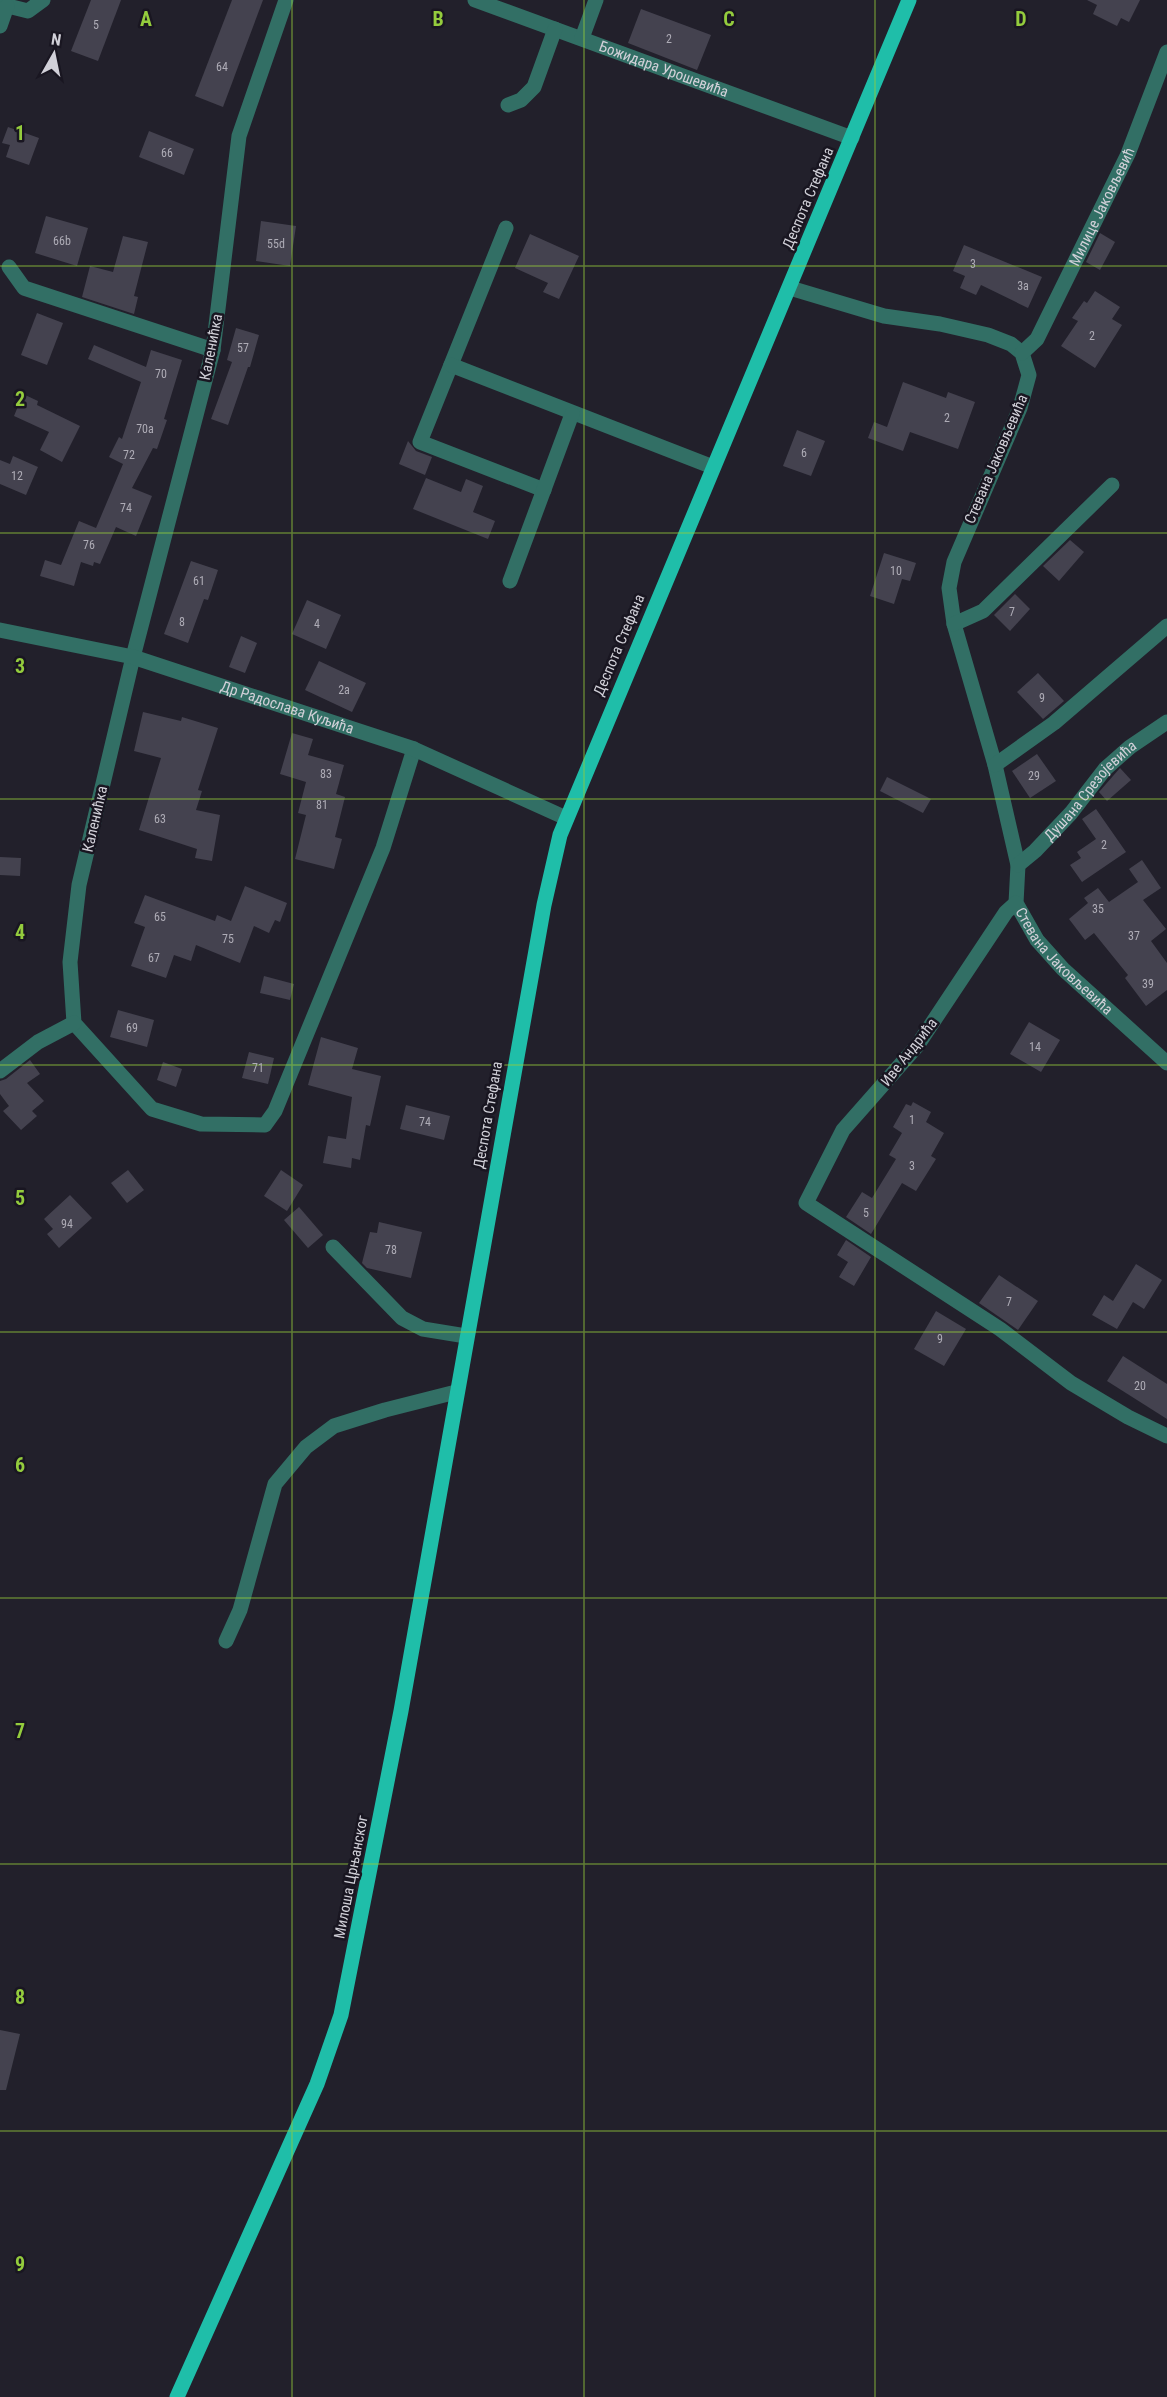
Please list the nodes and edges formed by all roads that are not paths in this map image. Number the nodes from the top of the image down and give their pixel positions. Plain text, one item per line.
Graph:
1 (43, 0) edge
2 (286, 0) edge
3 (475, 0) edge
4 (596, 0) edge
5 (909, 0) edge
6 (4, 5) edge
7 (0, 26) edge
8 (555, 29) junction
9 (582, 38) junction
10 (1167, 52) edge
11 (508, 105) dead end
12 (852, 138) junction
13 (506, 228) dead end
14 (9, 267) dead end
15 (789, 288) junction
16 (213, 350) junction
17 (1022, 353) junction
18 (451, 365) junction
19 (572, 414) junction
20 (713, 467) junction
21 (1112, 485) dead end
22 (544, 490) junction
23 (510, 581) dead end
24 (954, 624) junction
25 (1167, 626) edge
26 (0, 630) edge
27 (133, 657) junction
28 (1167, 722) edge
29 (414, 749) junction
30 (995, 765) junction
31 (566, 818) junction
32 (1018, 865) junction
33 (1016, 903) junction
34 (74, 1023) junction
35 (1167, 1063) edge
36 (0, 1071) edge
37 (333, 1248) dead end
38 (466, 1336) junction
39 (456, 1392) junction
40 (1167, 1436) edge
41 (226, 1641) dead end
42 (177, 2397) edge

1 - 6 street
2 - 16 street, Каленићка
3 - 8 street, Божидара Урошевића
4 - 9 street
5 - 12 main road, Деспота Стефана
6 - 7 street
8 - 9 street, Божидара Урошевића
8 - 11 street
9 - 12 street, Божидара Урошевића
10 - 17 street, Милице Јаковљевић
12 - 15 main road, Деспота Стефана
13 - 18 street
14 - 16 street
15 - 17 street
15 - 20 main road, Деспота Стефана
16 - 27 street, Каленићка
17 - 24 street, Стевана Јаковљевића
18 - 19 street
18 - 22 street
19 - 20 street
19 - 22 street
20 - 31 main road, Деспота Стефана
21 - 24 street
22 - 23 street
24 - 30 street, Стевана Јаковљевића
25 - 30 street
26 - 27 street, Др Радослава Куљића
27 - 29 street, Др Радослава Куљића
27 - 34 street, Каленићка
28 - 32 street, Душана Срезојевића
29 - 31 street, Др Радослава Куљића
29 - 34 street
30 - 32 street, Стевана Јаковљевића
31 - 38 main road, Деспота Стефана
32 - 33 street, Стевана Јаковљевића
33 - 35 street, Стевана Јаковљевића
33 - 40 street, Иве Андрића
34 - 36 street
37 - 38 street
38 - 39 main road, Милоша Црњанског
39 - 41 street
39 - 42 main road, Милоша Црњанског

